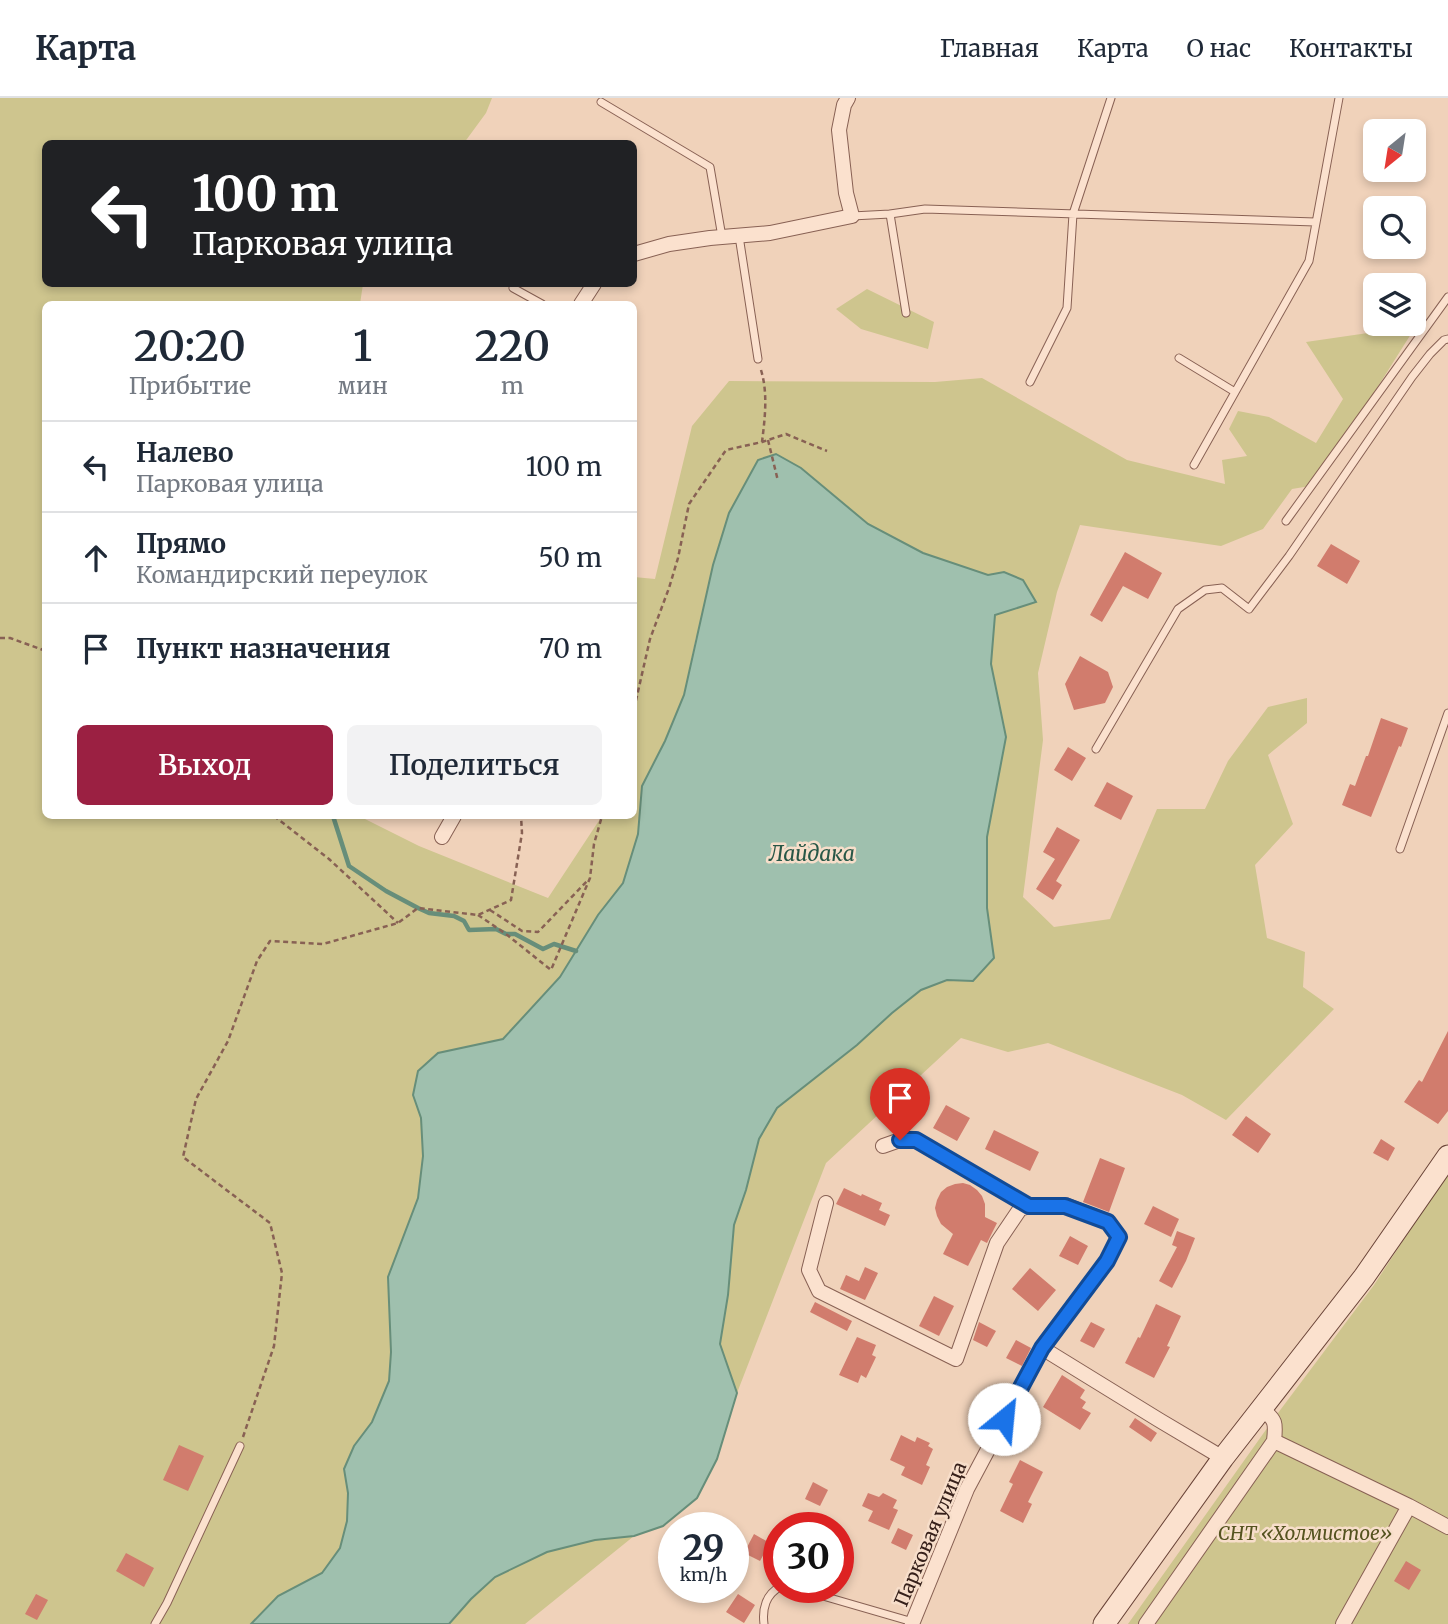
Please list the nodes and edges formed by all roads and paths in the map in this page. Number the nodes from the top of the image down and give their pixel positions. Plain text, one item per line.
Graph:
1 (848, 98) edge
2 (1111, 98) edge
3 (1339, 98) edge
4 (601, 102) dead end
5 (890, 214) junction
6 (1073, 214) junction
7 (852, 216) junction
8 (1315, 222) junction
9 (739, 235) junction
10 (722, 237) junction
11 (637, 253) edge
12 (513, 288) dead end
13 (1448, 297) edge
14 (537, 301) edge
15 (906, 313) dead end
16 (1448, 340) edge
17 (1179, 358) dead end
18 (758, 359) joint
19 (1030, 382) dead end
20 (1235, 392) junction
21 (768, 440) junction
22 (762, 442) junction
23 (827, 451) dead end
24 (1194, 465) dead end
25 (778, 481) dead end
26 (1286, 521) dead end
27 (0, 638) edge
28 (42, 650) edge
29 (637, 696) edge
30 (1448, 713) edge
31 (1096, 749) dead end
32 (278, 819) edge
33 (452, 819) edge
34 (521, 819) edge
35 (601, 819) edge
36 (442, 837) dead end
37 (1400, 849) dead end
38 (590, 878) junction
39 (490, 910) junction
40 (478, 915) junction
41 (398, 923) junction
42 (883, 1146) dead end
43 (1448, 1156) edge
44 (827, 1203) dead end
45 (1029, 1206) junction
46 (1042, 1348) junction
47 (1262, 1409) junction
48 (1274, 1441) junction
49 (240, 1447) joint
50 (1223, 1458) junction
51 (1409, 1506) junction
52 (1448, 1527) edge
53 (766, 1603) edge
54 (846, 1603) edge
55 (913, 1623) edge
56 (155, 1624) edge
57 (764, 1624) edge
58 (1104, 1624) edge
59 (1146, 1624) edge
60 (1343, 1624) edge

1 - 7 street
2 - 6 lane
3 - 8 lane
4 - 10 lane
5 - 6 lane
5 - 7 lane
5 - 15 lane
6 - 8 lane
6 - 19 lane
7 - 9 street
8 - 20 lane
9 - 10 street
9 - 18 lane
10 - 11 street
12 - 14 lane
13 - 26 lane
16 - 31 lane
17 - 20 lane
18 - 22 path
20 - 24 lane
21 - 22 path
21 - 23 path
21 - 25 path
22 - 29 path
27 - 28 path
30 - 37 lane
32 - 41 path
33 - 36 street
34 - 39 path
35 - 38 path
38 - 39 path
38 - 40 path
39 - 40 path
40 - 41 path
41 - 49 path
42 - 45 street
43 - 47 main road
44 - 45 street
45 - 46 street, Парковая улица
46 - 50 street
46 - 55 street, Парковая улица
47 - 48 street
47 - 50 main road
48 - 51 street
48 - 59 street
49 - 56 lane
50 - 58 main road
51 - 52 street
51 - 60 street
53 - 57 lane
54 - 55 lane

